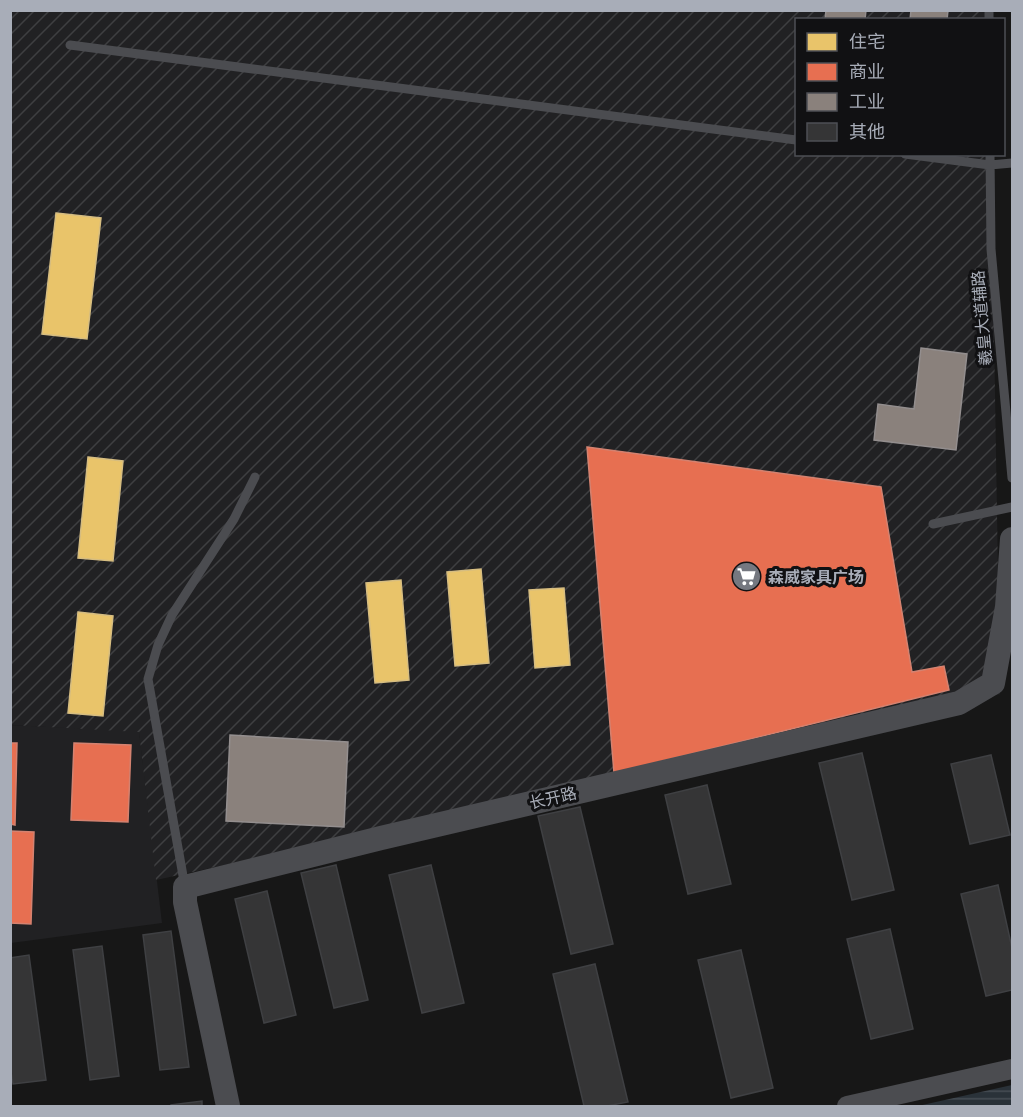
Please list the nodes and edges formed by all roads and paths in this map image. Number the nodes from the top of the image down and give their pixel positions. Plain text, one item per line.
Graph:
1 (70, 45) dead end
2 (795, 140) edge
3 (920, 156) edge
4 (990, 156) edge
5 (1012, 163) edge
6 (990, 165) junction
7 (255, 477) dead end
8 (1012, 478) edge
9 (1012, 507) edge
10 (933, 524) dead end
11 (1012, 539) edge
12 (1010, 619) edge
13 (185, 887) junction
14 (1012, 1069) edge
15 (228, 1107) edge
16 (847, 1107) edge

1 - 2 lane
3 - 6 lane
4 - 6 lane, 羲皇大道辅路
5 - 6 lane
6 - 8 lane, 羲皇大道辅路
7 - 13 lane
9 - 10 lane
11 - 12 street, 长开路
12 - 13 street, 长开路
13 - 15 street
14 - 16 street

